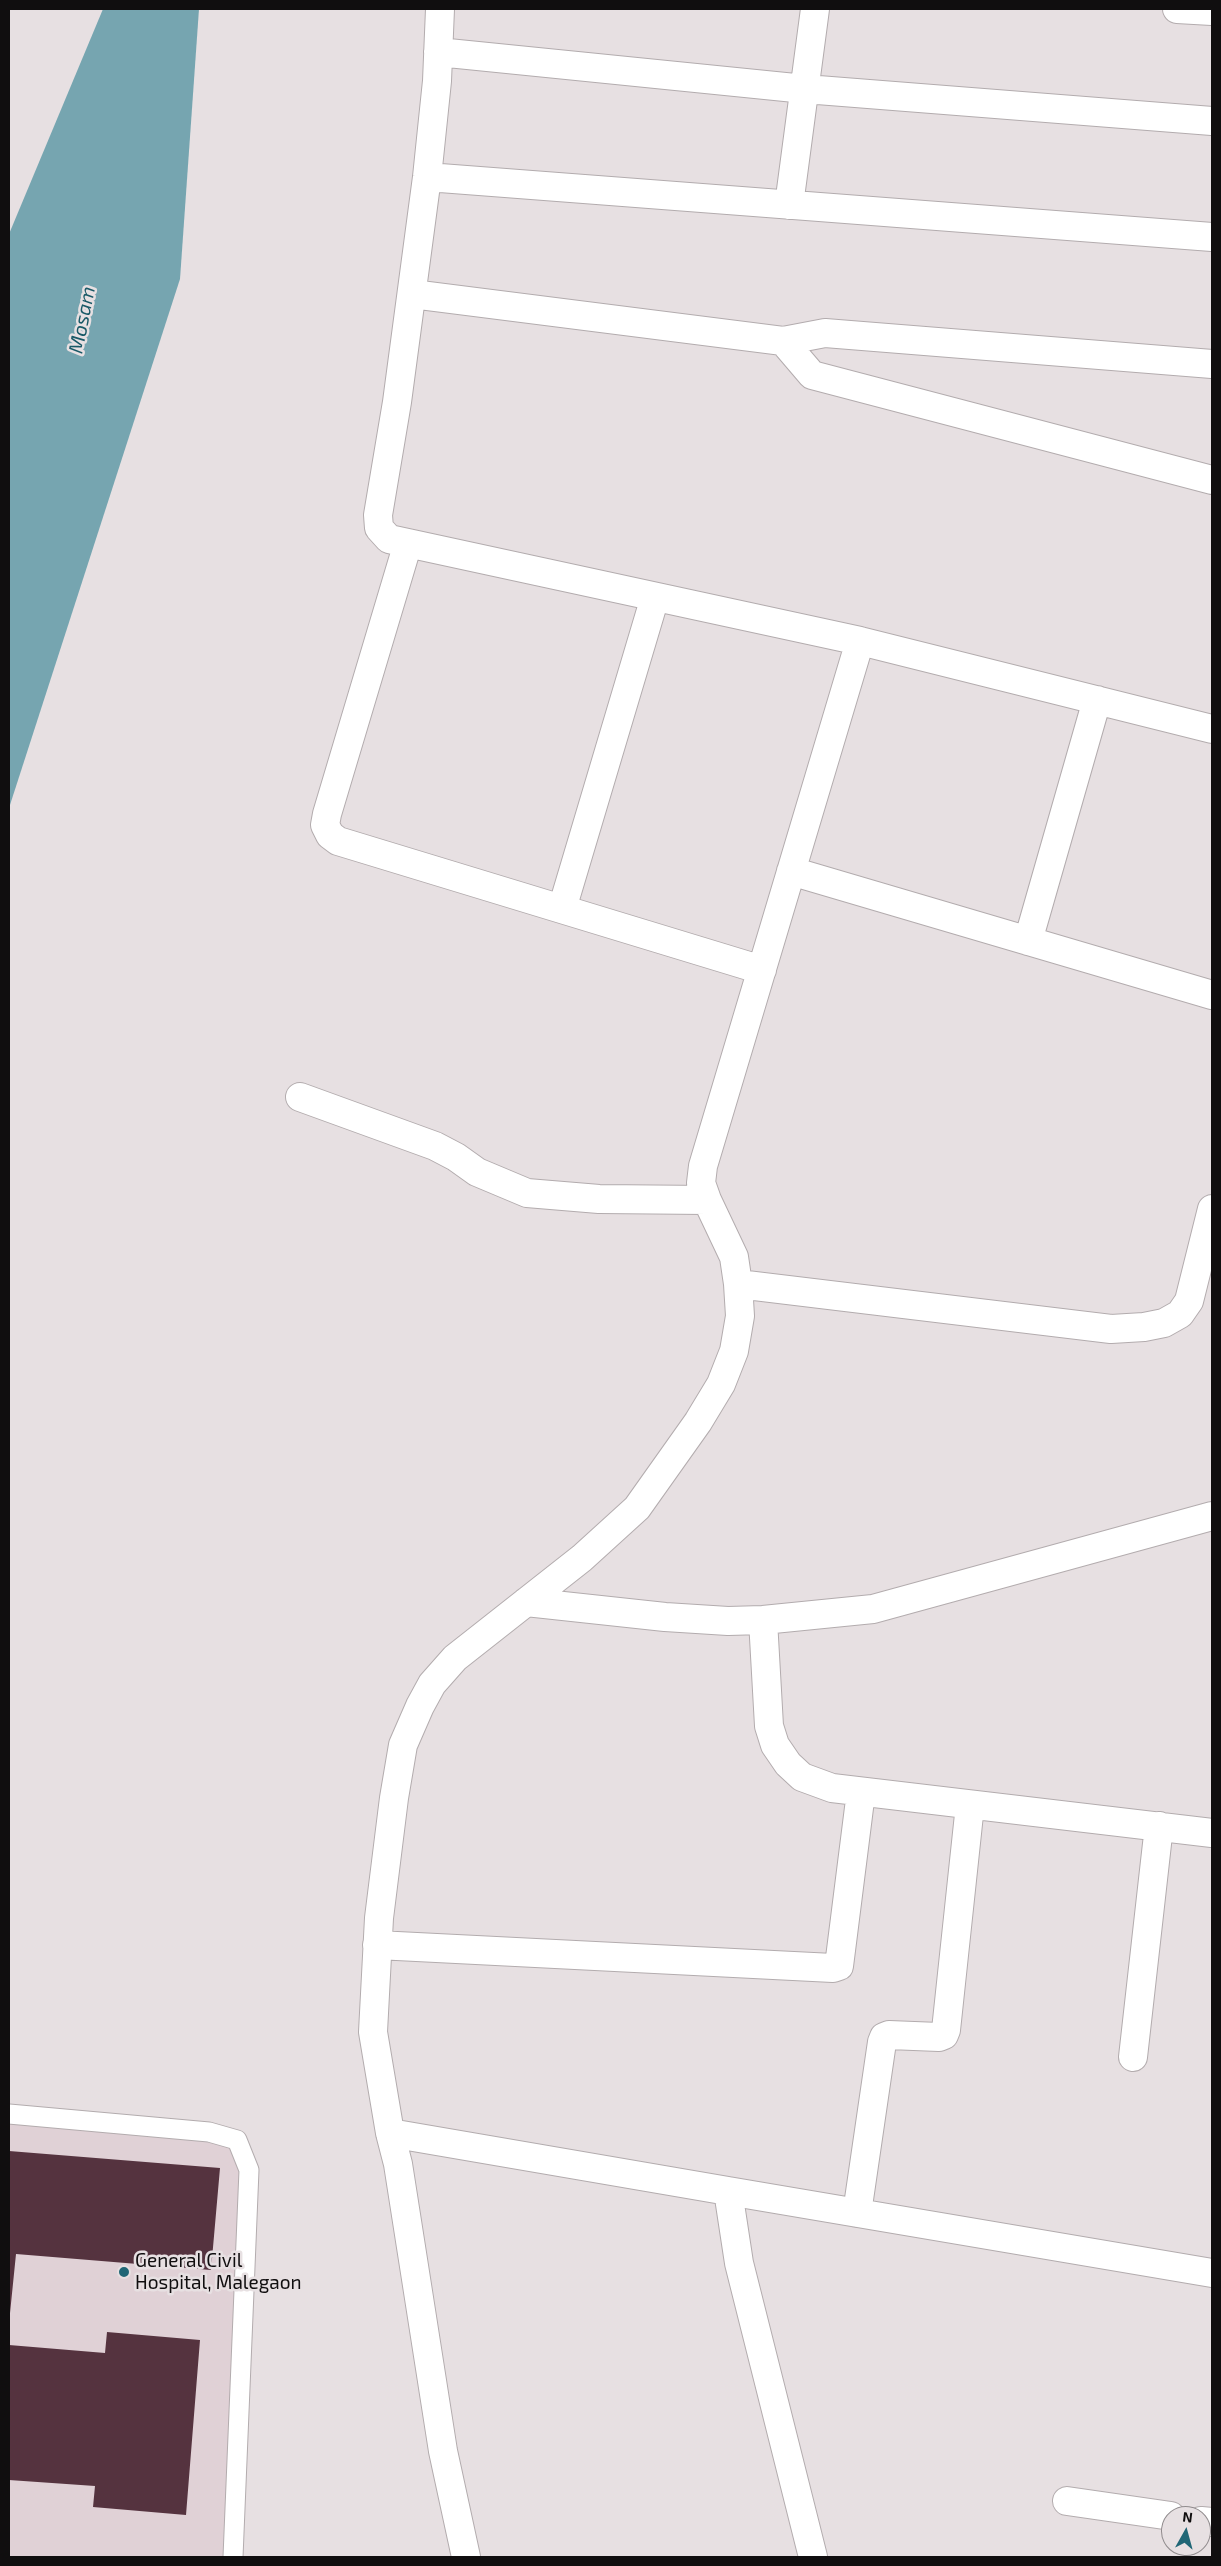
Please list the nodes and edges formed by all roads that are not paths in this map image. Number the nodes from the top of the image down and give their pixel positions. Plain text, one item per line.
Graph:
1 (440, 9) edge
2 (815, 9) edge
3 (1177, 9) edge
4 (1212, 11) edge
5 (438, 52) junction
6 (805, 89) junction
7 (1212, 120) edge
8 (427, 177) junction
9 (789, 205) junction
10 (1212, 237) edge
11 (412, 294) junction
12 (783, 341) junction
13 (1212, 364) edge
14 (1212, 480) edge
15 (408, 543) junction
16 (655, 597) junction
17 (860, 641) junction
18 (1097, 700) junction
19 (1212, 729) edge
20 (791, 871) junction
21 (562, 909) junction
22 (1028, 940) junction
23 (762, 970) junction
24 (1212, 995) edge
25 (300, 1097) dead end
26 (707, 1200) junction
27 (1212, 1209) edge
28 (738, 1284) junction
29 (1212, 1516) edge
30 (526, 1602) junction
31 (763, 1620) junction
32 (861, 1792) junction
33 (970, 1804) junction
34 (1160, 1826) junction
35 (1212, 1832) edge
36 (377, 1945) junction
37 (1133, 2057) dead end
38 (9, 2114) edge
39 (390, 2133) junction
40 (728, 2191) junction
41 (857, 2213) junction
42 (1212, 2273) edge
43 (1067, 2501) dead end
44 (1161, 2515) edge
45 (233, 2557) edge
46 (466, 2557) edge
47 (813, 2557) edge

1 - 5 street
2 - 6 street
3 - 4 street
5 - 6 street
5 - 8 street
6 - 7 street
6 - 9 street
8 - 9 street
8 - 11 street
9 - 10 street
11 - 12 street
11 - 15 street
12 - 13 street
12 - 14 street
15 - 16 street
15 - 21 street
16 - 17 street
16 - 21 street
17 - 18 street
17 - 20 street
18 - 19 street
18 - 22 street
20 - 22 street
20 - 23 street
21 - 23 street
22 - 24 street
23 - 26 street
25 - 26 street
26 - 28 street
27 - 28 street
28 - 30 street
29 - 31 street
30 - 31 street
30 - 36 street
31 - 32 street
32 - 33 street
32 - 36 street
33 - 34 street
33 - 41 street
34 - 35 street
34 - 37 street
36 - 39 street
38 - 45 lane
39 - 40 street
39 - 46 street
40 - 41 street
40 - 47 street
41 - 42 street
43 - 44 street

